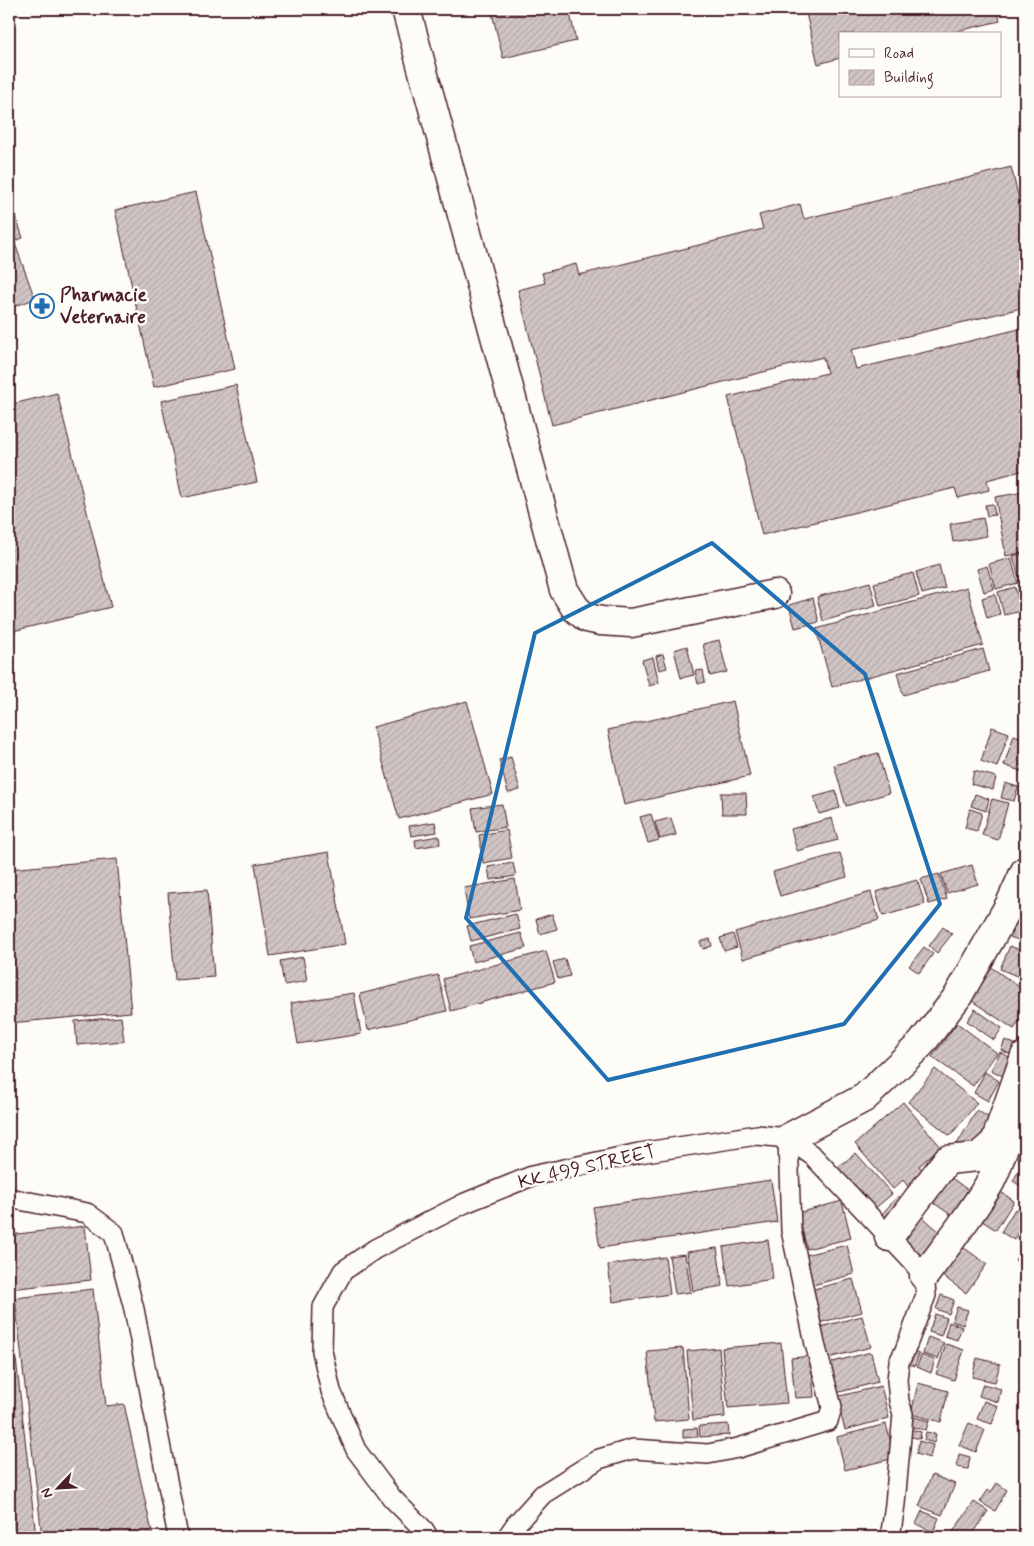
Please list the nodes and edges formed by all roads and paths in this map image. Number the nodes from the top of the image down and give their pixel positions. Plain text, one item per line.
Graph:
1 (406, 9) edge
2 (775, 594) dead end
3 (1025, 871) edge
4 (1025, 1056) edge
5 (1025, 1116) edge
6 (788, 1138) junction
7 (9, 1198) edge
8 (889, 1237) junction
9 (924, 1276) junction
10 (891, 1532) dead end
11 (178, 1537) edge
12 (428, 1537) edge
13 (507, 1537) edge

1 - 2 street
3 - 6 street
4 - 8 street
5 - 9 street
6 - 8 lane
6 - 12 lane, KK 499 STREET
6 - 13 lane
7 - 11 lane
8 - 9 lane
9 - 10 lane

